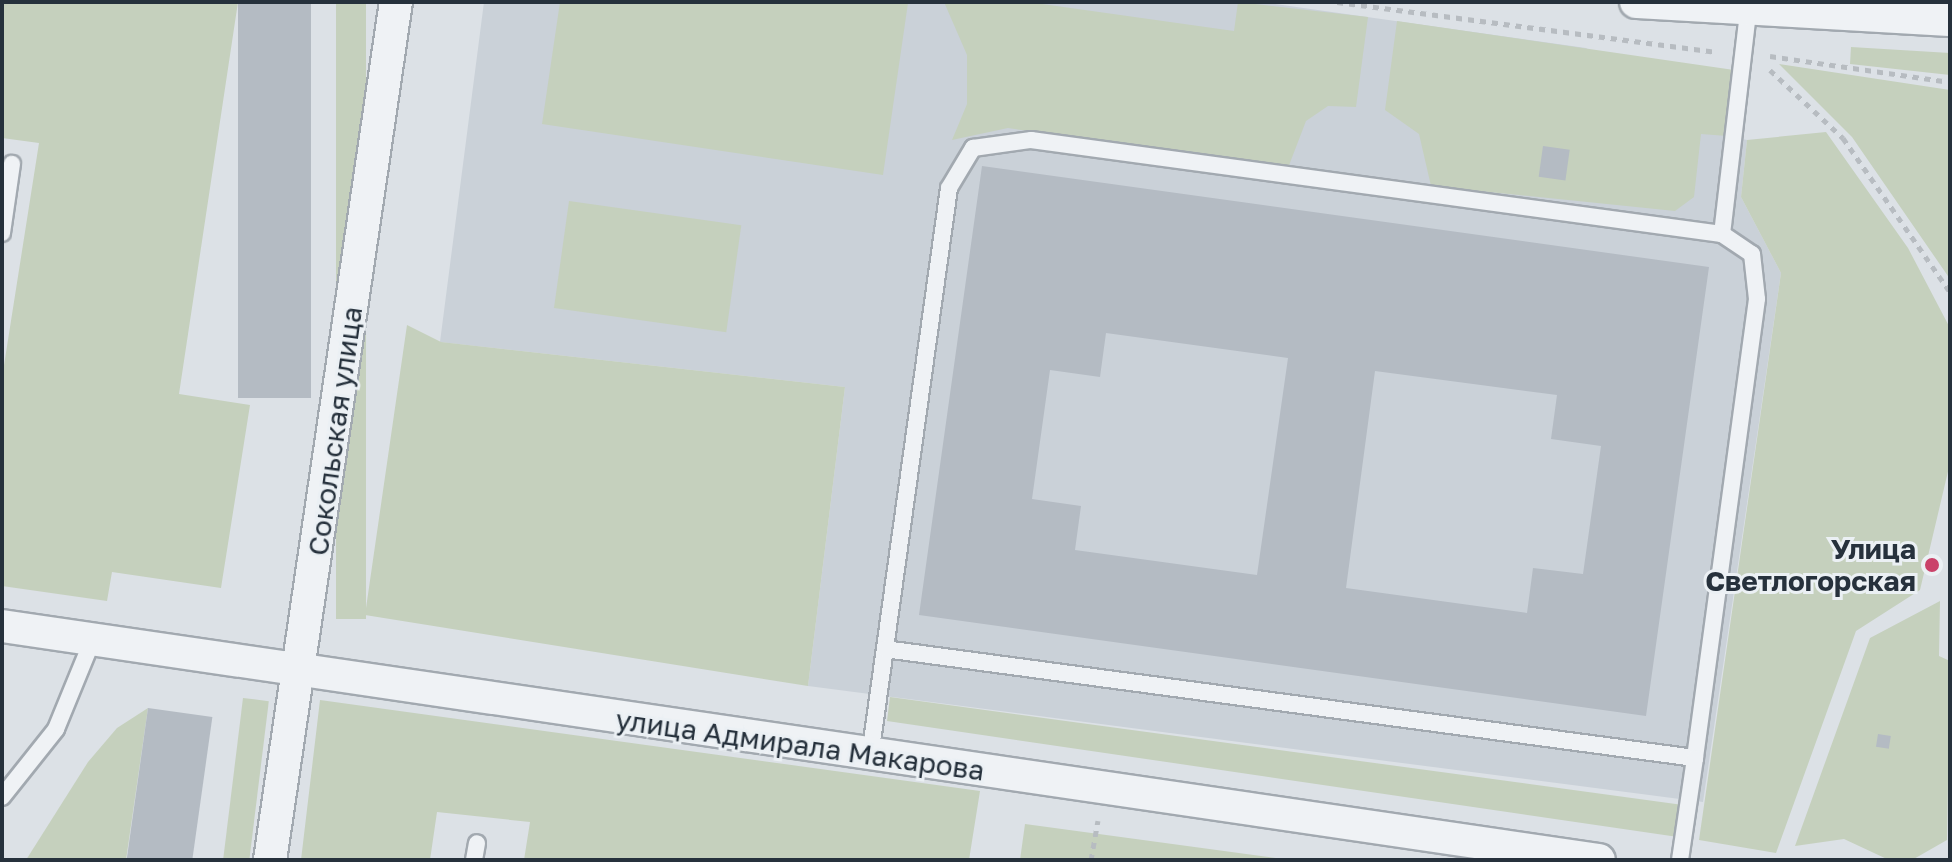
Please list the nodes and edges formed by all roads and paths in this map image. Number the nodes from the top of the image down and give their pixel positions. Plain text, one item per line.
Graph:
1 (396, 2) edge
2 (1636, 2) edge
3 (1820, 9) edge
4 (1748, 13) junction
5 (1950, 20) edge
6 (1754, 54) dead end
7 (12, 164) dead end
8 (2, 233) edge
9 (1722, 234) junction
10 (1950, 292) edge
11 (2, 626) edge
12 (93, 639) junction
13 (885, 649) junction
14 (300, 672) junction
15 (870, 756) junction
16 (1695, 758) junction
17 (2, 797) edge
18 (1536, 855) edge
19 (270, 860) edge
20 (1599, 860) edge
21 (1680, 860) edge

1 - 14 street, Сокольская улица
2 - 4 street
3 - 4 street
3 - 5 street
4 - 9 lane
6 - 10 path
7 - 8 lane
9 - 13 lane
9 - 16 lane
11 - 12 street, улица Адмирала Макарова
12 - 14 street, улица Адмирала Макарова
12 - 17 lane
13 - 15 lane
13 - 16 lane
14 - 15 street, улица Адмирала Макарова
14 - 19 street, Сокольская улица
15 - 18 street, улица Адмирала Макарова
16 - 21 lane
18 - 20 street, улица Адмирала Макарова

